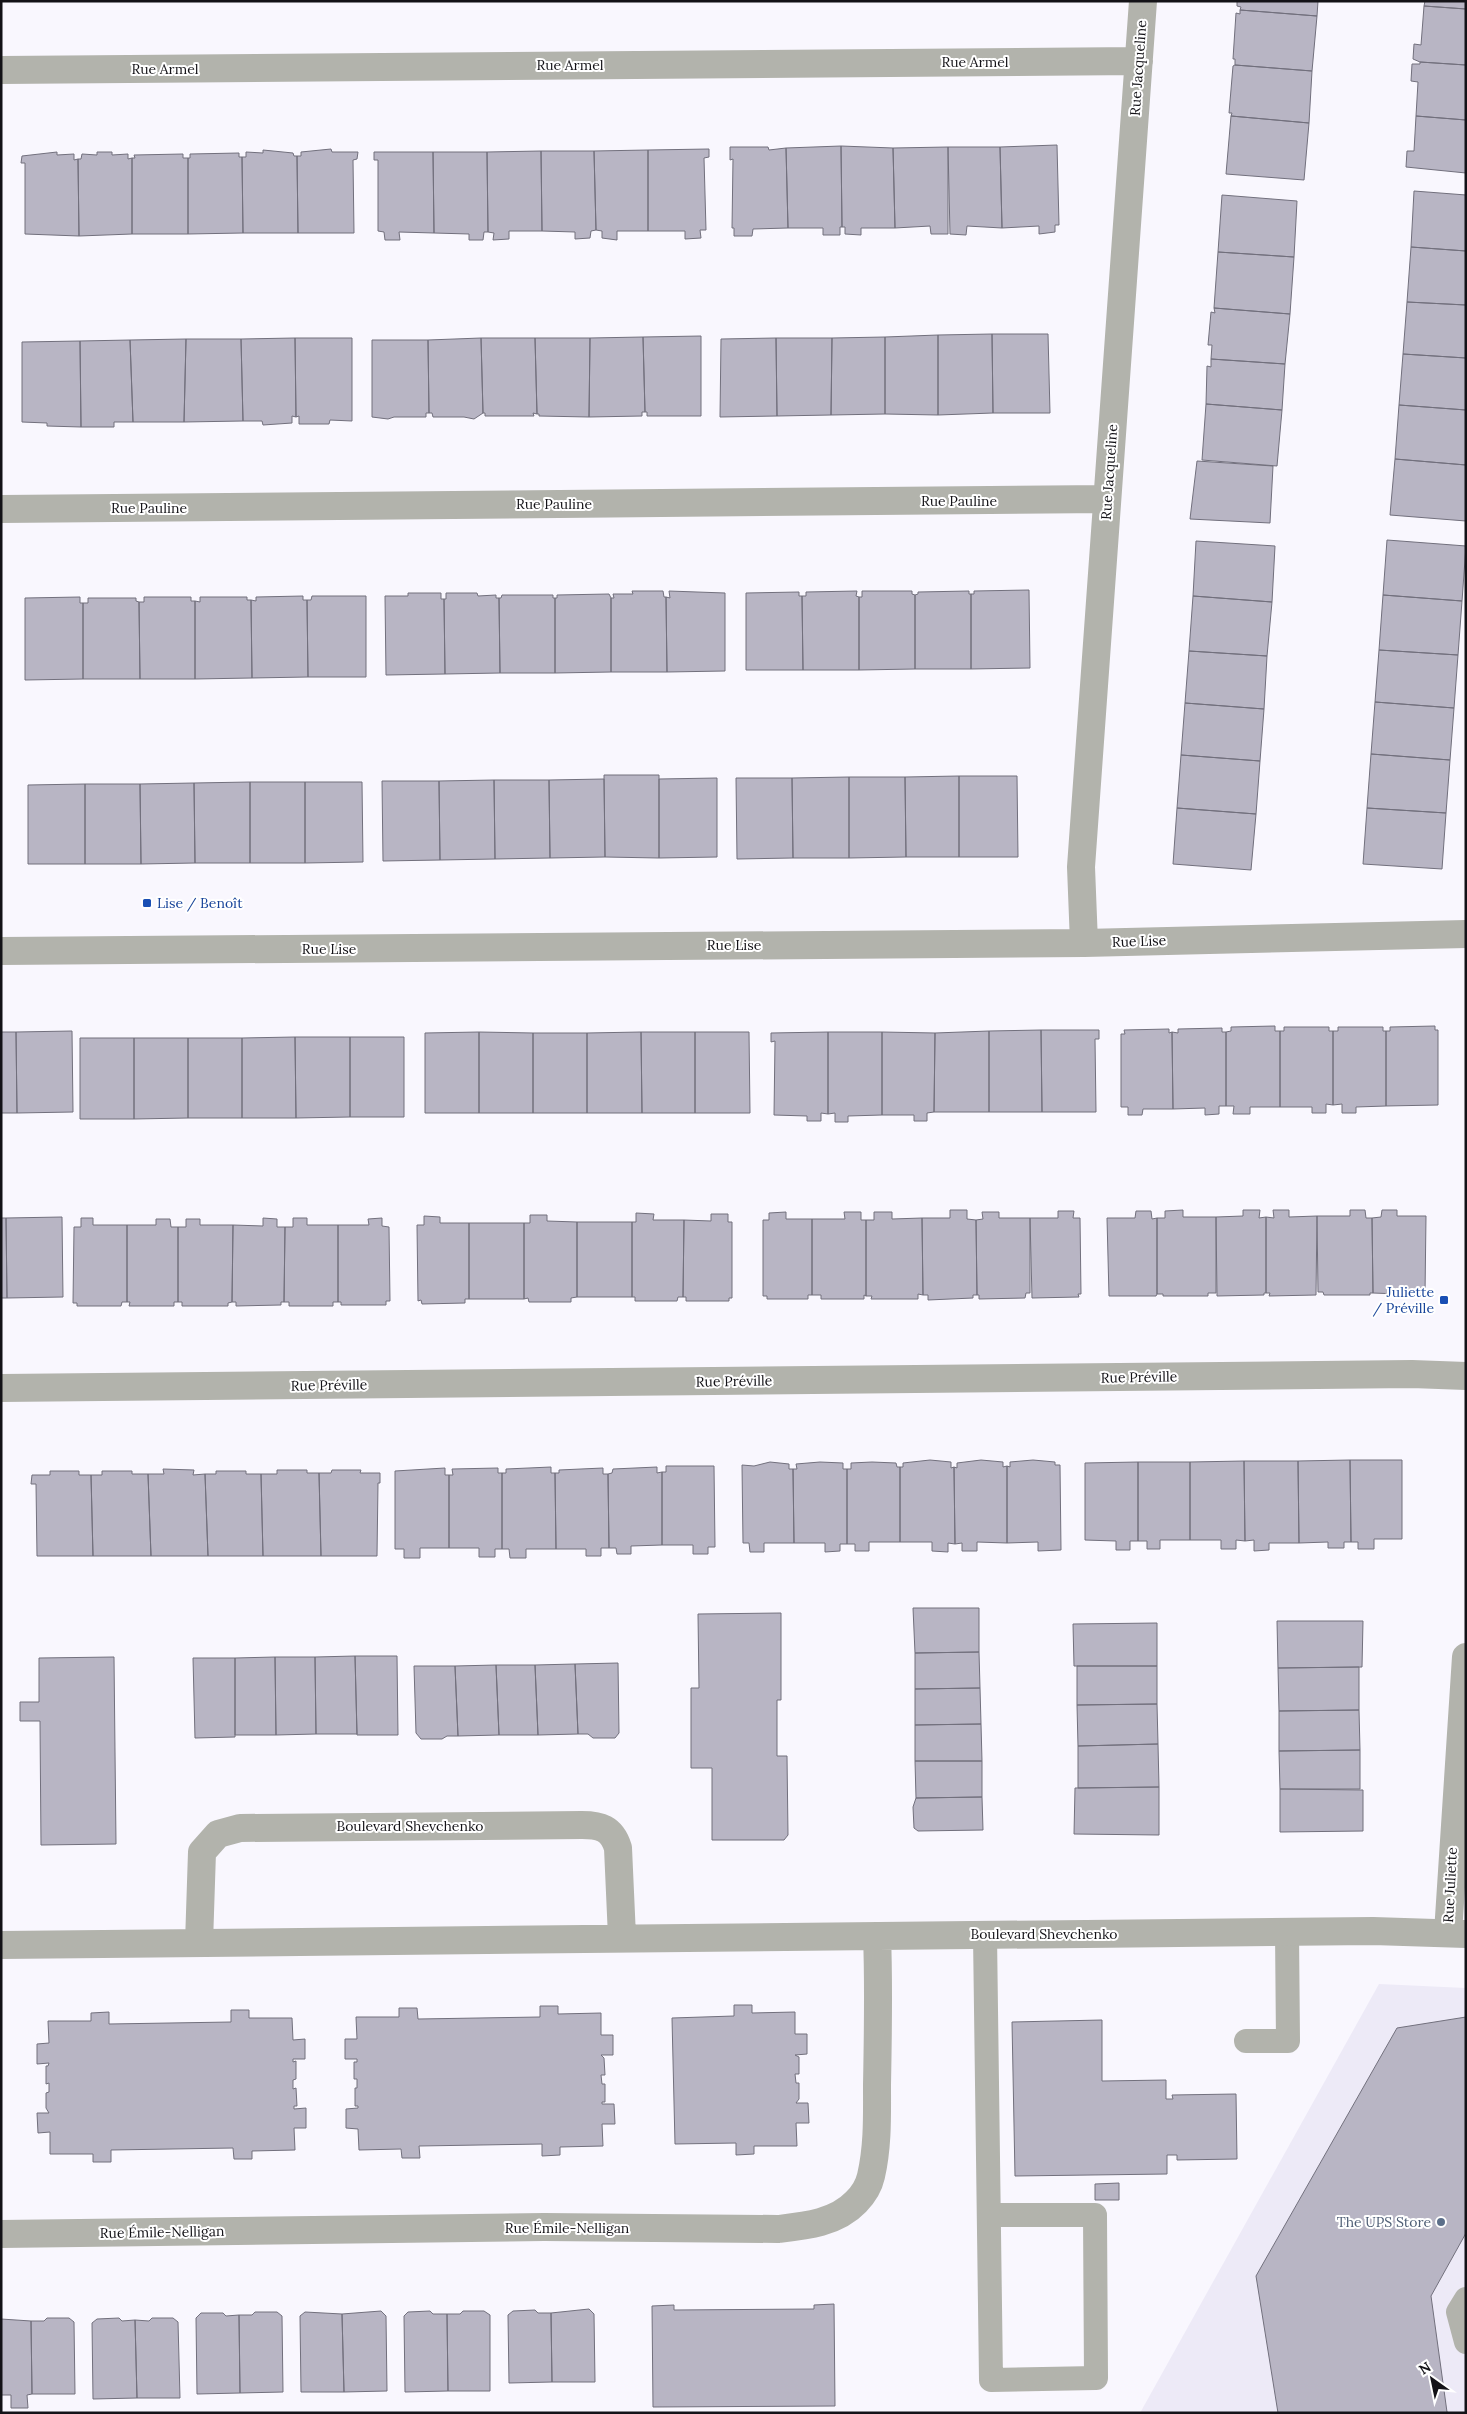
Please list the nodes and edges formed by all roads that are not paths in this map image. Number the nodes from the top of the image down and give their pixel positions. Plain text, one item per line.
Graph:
1 (1143, 1) edge
2 (1139, 61) junction
3 (1, 70) edge
4 (1107, 499) junction
5 (1, 509) edge
6 (1466, 934) edge
7 (1084, 943) junction
8 (1, 951) edge
9 (1466, 1376) edge
10 (1, 1388) edge
11 (1466, 1657) edge
12 (1286, 1932) junction
13 (1457, 1934) edge
14 (985, 1935) junction
15 (877, 1936) junction
16 (622, 1937) junction
17 (199, 1943) junction
18 (1, 1944) edge
19 (1246, 2041) dead end
20 (988, 2216) junction
21 (1, 2234) edge
22 (1466, 2299) edge
23 (1466, 2342) edge

1 - 2 street, Rue Jacqueline
2 - 3 street, Rue Armel
2 - 4 street, Rue Jacqueline
4 - 5 street, Rue Pauline
4 - 7 street, Rue Jacqueline
6 - 7 street, Rue Lise
7 - 8 street, Rue Lise
9 - 10 street, Rue Préville
11 - 13 street, Rue Juliette
12 - 13 street, Boulevard Shevchenko
12 - 14 street, Boulevard Shevchenko
12 - 19 lane
14 - 15 street, Boulevard Shevchenko
14 - 20 lane
15 - 16 street, Boulevard Shevchenko
15 - 21 street, Rue Émile-Nelligan
16 - 17 street, Boulevard Shevchenko
16 - 17 street, Boulevard Shevchenko
17 - 18 street, Boulevard Shevchenko
20 - 20 lane
22 - 23 lane

